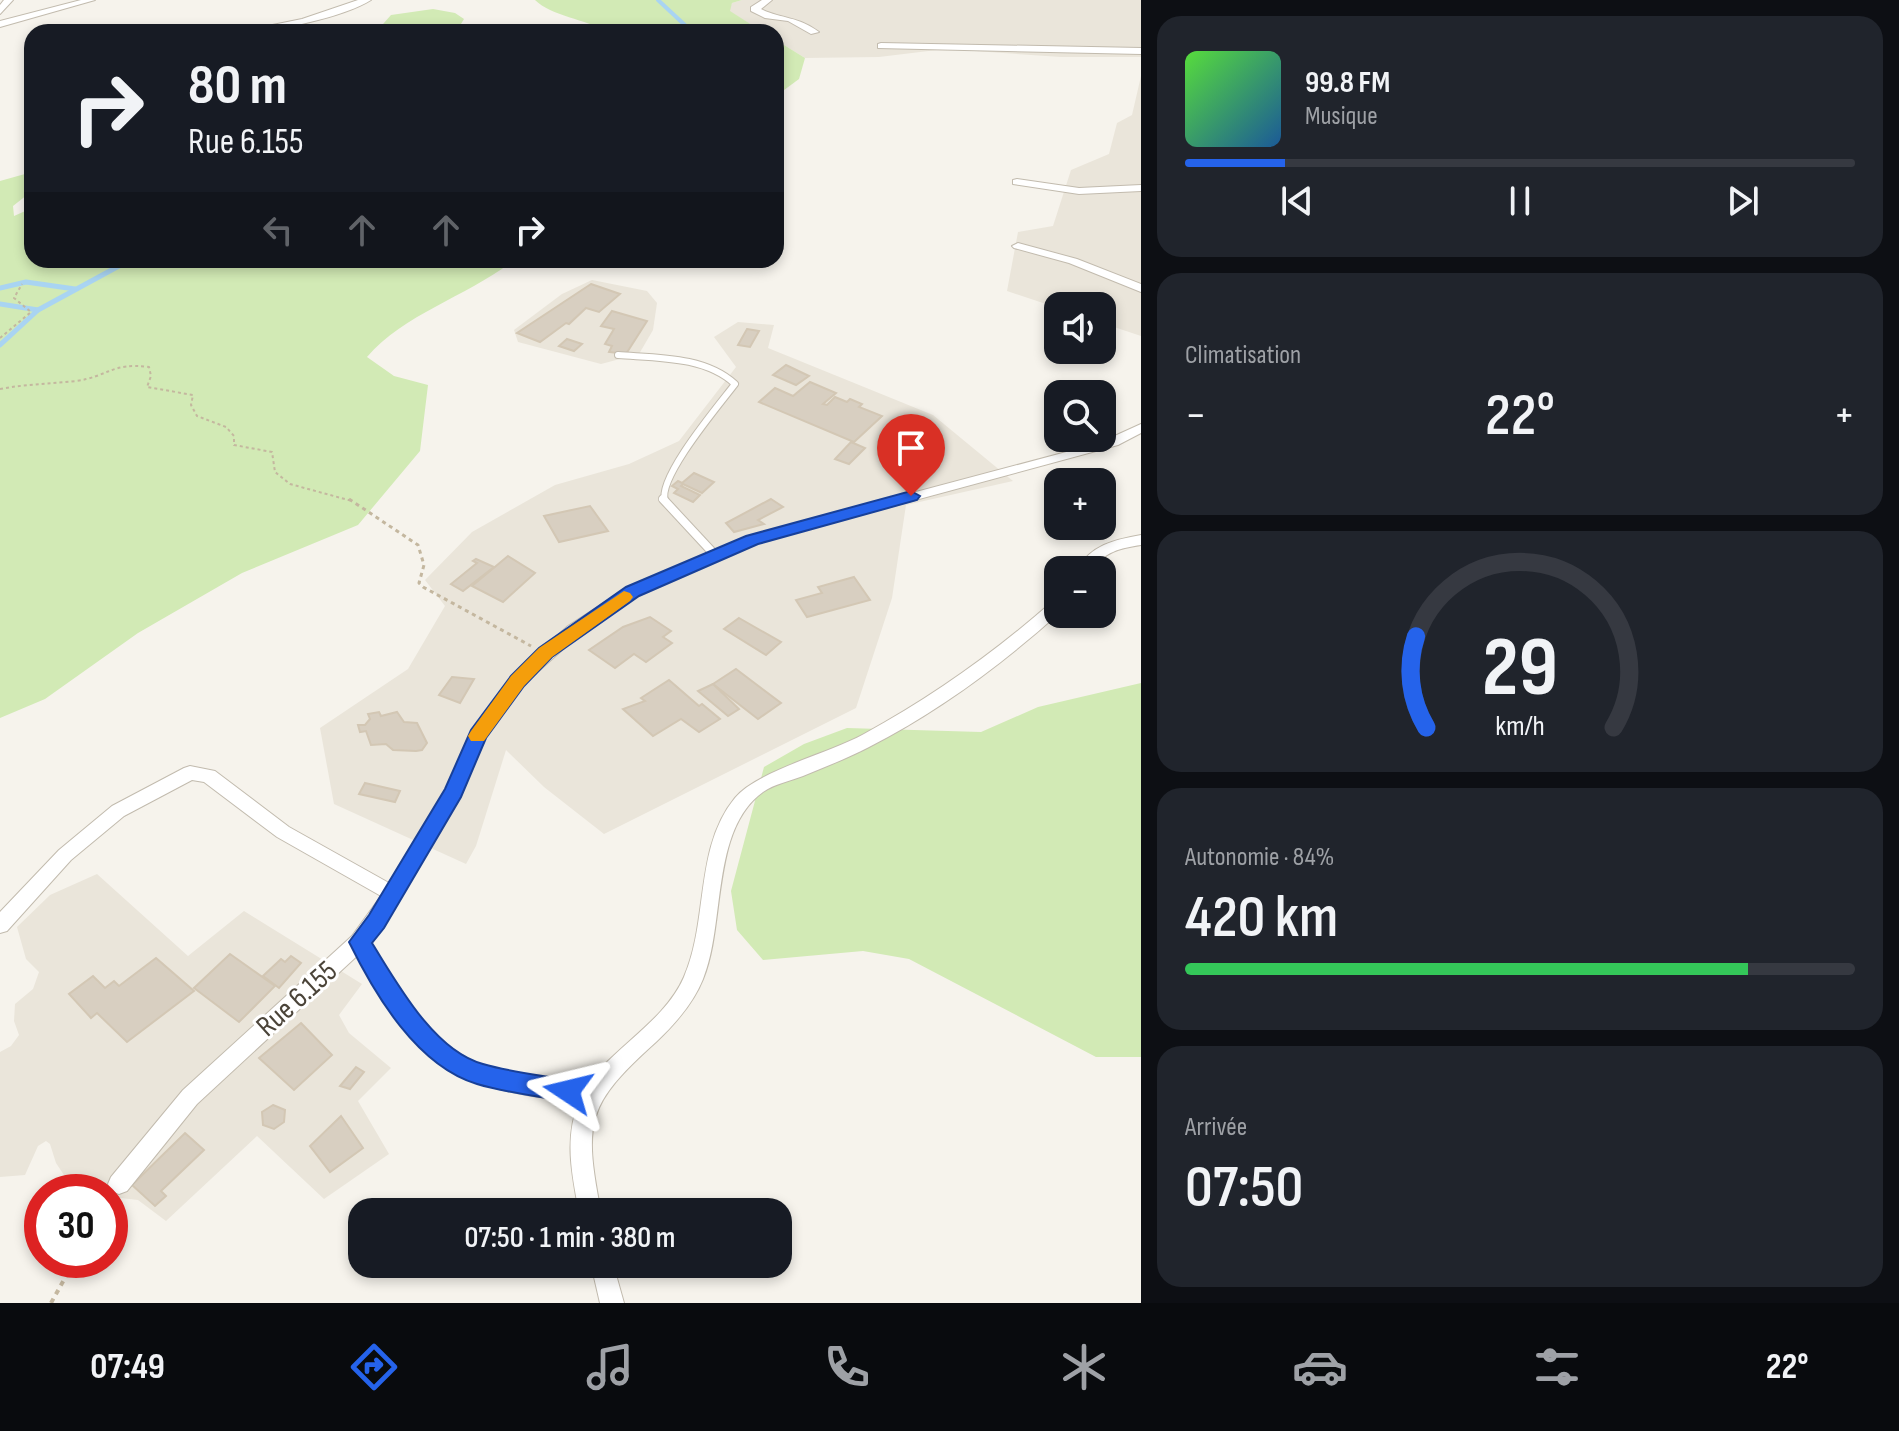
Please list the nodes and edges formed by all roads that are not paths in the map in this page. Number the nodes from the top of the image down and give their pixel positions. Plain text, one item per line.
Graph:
1 (9, 0) edge
2 (91, 0) edge
3 (367, 0) edge
4 (768, 0) edge
5 (0, 11) edge
6 (0, 24) edge
7 (287, 24) edge
8 (814, 32) dead end
9 (881, 46) dead end
10 (1141, 51) edge
11 (1017, 182) dead end
12 (1141, 188) edge
13 (1018, 246) dead end
14 (1141, 288) edge
15 (618, 355) dead end
16 (1141, 428) edge
17 (1141, 540) edge
18 (715, 555) junction
19 (1094, 556) edge
20 (1044, 616) edge
21 (391, 893) junction
22 (0, 925) edge
23 (359, 942) junction
24 (592, 1095) junction
25 (127, 1174) edge
26 (587, 1198) edge
27 (606, 1278) edge
28 (612, 1303) edge

1 - 5 street
2 - 6 street
3 - 7 street
4 - 8 street
9 - 10 street
11 - 12 street
13 - 14 street
15 - 18 lane
16 - 18 street, Rue 6.155
17 - 19 street
18 - 21 street, Rue 6.155
20 - 24 street
21 - 22 street
21 - 23 street, Rue 6.155
23 - 24 street
23 - 25 street, Rue 6.155
24 - 26 street
27 - 28 street

